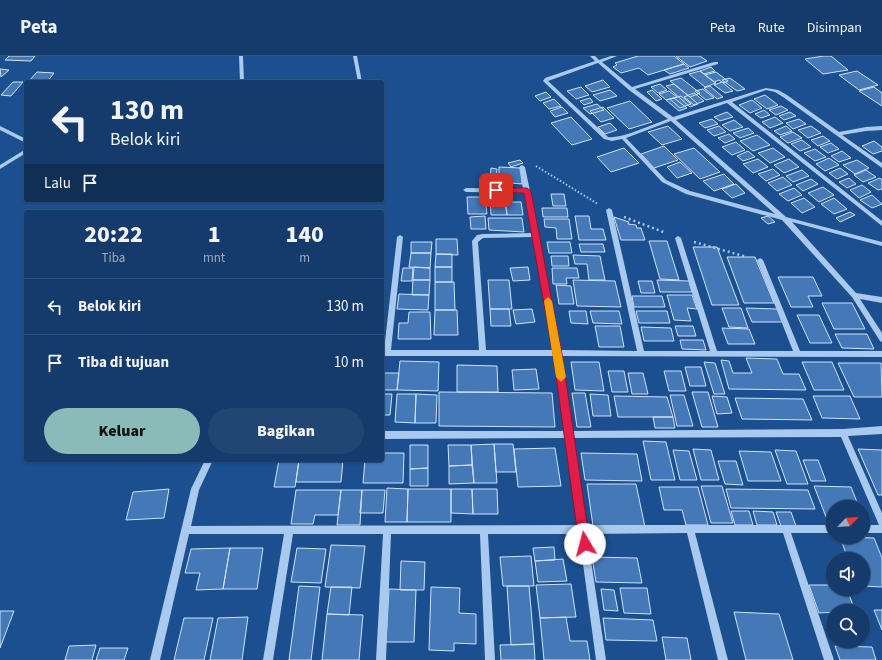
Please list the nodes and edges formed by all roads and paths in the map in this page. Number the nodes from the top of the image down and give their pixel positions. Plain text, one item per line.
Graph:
1 (241, 56) edge
2 (355, 56) edge
3 (592, 56) edge
4 (615, 56) edge
5 (596, 61) junction
6 (716, 63) dead end
7 (242, 80) edge
8 (360, 80) edge
9 (631, 89) junction
10 (728, 101) junction
11 (672, 118) junction
12 (0, 128) edge
13 (882, 128) edge
14 (838, 134) junction
15 (623, 137) junction
16 (24, 141) edge
17 (24, 152) edge
18 (882, 166) edge
19 (0, 167) edge
20 (522, 167) joint
21 (466, 190) dead end
22 (527, 191) junction
23 (608, 210) junction
24 (786, 220) junction
25 (882, 224) edge
26 (536, 235) junction
27 (400, 237) dead end
28 (678, 238) junction
29 (882, 244) edge
30 (760, 260) joint
31 (854, 295) junction
32 (882, 300) edge
33 (882, 339) edge
34 (714, 352) junction
35 (384, 353) edge
36 (641, 353) junction
37 (483, 354) junction
38 (558, 354) junction
39 (798, 354) junction
40 (882, 354) edge
41 (882, 430) edge
42 (843, 433) junction
43 (384, 435) edge
44 (569, 435) junction
45 (208, 462) edge
46 (882, 523) edge
47 (582, 529) junction
48 (870, 529) edge
49 (882, 529) edge
50 (185, 530) junction
51 (289, 530) junction
52 (387, 530) junction
53 (484, 530) junction
54 (690, 530) junction
55 (786, 530) junction
56 (826, 530) edge
57 (155, 660) edge
58 (268, 660) edge
59 (381, 660) edge
60 (490, 660) edge
61 (601, 660) edge
62 (723, 660) edge
63 (829, 660) edge

1 - 7 street
2 - 8 street
3 - 5 street
4 - 5 street
5 - 9 street
5 - 15 street
6 - 9 street
9 - 11 street
10 - 11 street
10 - 14 street
10 - 25 street
11 - 15 street
11 - 24 street
12 - 16 street
13 - 14 street
14 - 18 street
15 - 24 street
17 - 19 street
20 - 22 street
20 - 23 path
21 - 22 street
22 - 26 street
23 - 28 path
23 - 36 street
24 - 29 street
24 - 31 street
26 - 37 street
26 - 38 street
27 - 35 street
28 - 30 path
28 - 34 street
30 - 39 street
31 - 32 street
31 - 33 street
34 - 36 street
34 - 39 street
35 - 37 street
36 - 38 street
37 - 38 street
38 - 44 street
39 - 40 street
41 - 42 street
42 - 44 street
42 - 46 street
43 - 44 street
44 - 47 street
45 - 50 street
47 - 53 street
47 - 54 street
47 - 61 street
48 - 49 street
50 - 51 street
50 - 57 street
51 - 52 street
51 - 58 street
52 - 53 street
52 - 59 street
53 - 60 street
54 - 55 street
54 - 62 street
55 - 56 street
55 - 63 street

